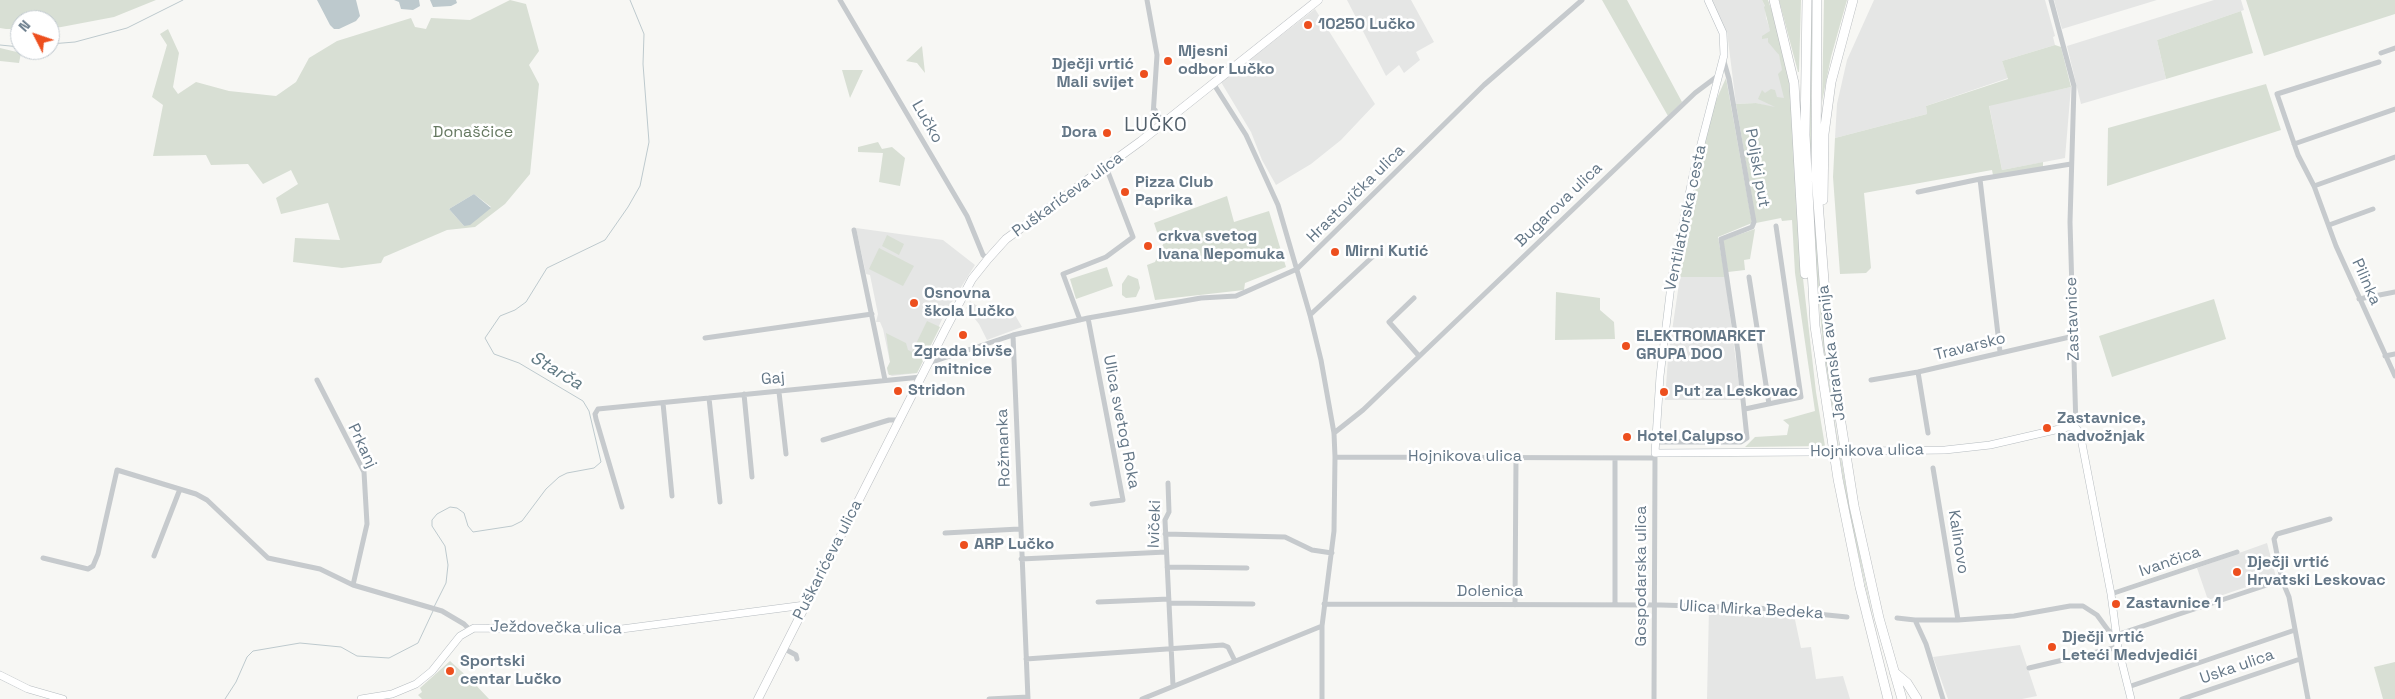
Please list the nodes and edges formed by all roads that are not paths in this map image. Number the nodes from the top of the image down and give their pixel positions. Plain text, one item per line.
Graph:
1 (840, 0) edge
2 (1146, 0) edge
3 (1318, 0) edge
4 (1708, 0) edge
5 (1774, 0) edge
6 (1807, 0) edge
7 (1817, 0) edge
8 (1853, 0) edge
9 (2051, 0) edge
10 (1580, 1) edge
11 (2395, 48) edge
12 (2380, 53) dead end
13 (1723, 58) junction
14 (2379, 62) dead end
15 (1719, 75) junction
16 (1213, 83) junction
17 (1154, 108) junction
18 (2395, 109) edge
19 (1166, 120) junction
20 (1140, 142) junction
21 (2294, 144) junction
22 (2395, 158) edge
23 (2071, 164) junction
24 (1106, 167) junction
25 (1980, 179) junction
26 (2314, 186) junction
27 (1918, 192) dead end
28 (2373, 209) dead end
29 (2329, 225) junction
30 (1776, 226) dead end
31 (854, 230) dead end
32 (1382, 248) dead end
33 (988, 259) junction
34 (1822, 265) junction
35 (1297, 270) junction
36 (1749, 277) dead end
37 (2395, 292) edge
38 (1414, 298) dead end
39 (2359, 299) junction
40 (872, 314) junction
41 (1310, 315) junction
42 (1088, 318) junction
43 (1080, 320) junction
44 (1816, 326) junction
45 (1012, 335) junction
46 (2074, 336) junction
47 (706, 338) dead end
48 (2000, 352) junction
49 (2395, 354) edge
50 (1419, 356) junction
51 (2385, 356) junction
52 (928, 363) junction
53 (1918, 372) junction
54 (2395, 376) edge
55 (921, 377) junction
56 (317, 380) dead end
57 (885, 380) junction
58 (1871, 380) dead end
59 (779, 392) junction
60 (744, 394) junction
61 (709, 398) junction
62 (663, 403) junction
63 (1769, 404) junction
64 (1745, 409) junction
65 (899, 420) junction
66 (2076, 428) junction
67 (1334, 433) junction
68 (1928, 433) dead end
69 (823, 440) dead end
70 (1656, 442) junction
71 (786, 454) dead end
72 (1655, 455) junction
73 (1336, 457) junction
74 (1516, 458) junction
75 (1615, 458) junction
76 (1933, 468) dead end
77 (752, 477) dead end
78 (1168, 483) dead end
79 (180, 489) junction
80 (672, 496) dead end
81 (720, 502) dead end
82 (1092, 504) dead end
83 (622, 507) dead end
84 (2330, 519) dead end
85 (1020, 529) junction
86 (945, 533) dead end
87 (1165, 534) junction
88 (1166, 552) junction
89 (2237, 552) dead end
90 (1332, 553) junction
91 (154, 556) dead end
92 (43, 558) dead end
93 (1021, 559) junction
94 (1167, 567) junction
95 (1247, 568) dead end
96 (2282, 580) junction
97 (353, 585) junction
98 (2111, 594) junction
99 (1169, 601) junction
100 (1098, 602) dead end
101 (1253, 604) dead end
102 (1324, 604) junction
103 (805, 605) junction
104 (1515, 605) junction
105 (1615, 605) junction
106 (1655, 605) junction
107 (1847, 616) dead end
108 (1897, 618) dead end
109 (1915, 620) junction
110 (1958, 620) junction
111 (1322, 626) junction
112 (469, 629) junction
113 (2295, 630) junction
114 (2116, 635) junction
115 (1171, 647) junction
116 (2118, 647) junction
117 (783, 648) junction
118 (2300, 658) junction
119 (797, 659) dead end
120 (1026, 659) junction
121 (1235, 661) junction
122 (2029, 668) dead end
123 (1894, 672) junction
124 (0, 675) edge
125 (1173, 686) junction
126 (2128, 687) junction
127 (1885, 689) junction
128 (1028, 698) edge
129 (63, 699) edge
130 (361, 699) edge
131 (758, 699) edge
132 (990, 699) edge
133 (1142, 699) edge
134 (1322, 699) edge
135 (1654, 699) edge
136 (1884, 699) edge
137 (1888, 699) edge
138 (1902, 699) edge
139 (1917, 699) edge
140 (1944, 699) edge
141 (2131, 699) edge
142 (2182, 699) edge
143 (2308, 699) edge

1 - 33 street, Lučko
2 - 17 street
3 - 16 main road, Puškarićeva ulica
4 - 13 main road, Ventilatorska cesta
5 - 44 highway
6 - 44 highway, Jadranska avenija
7 - 34 highway, Jadranska avenija
8 - 34 highway
9 - 23 street, Zastavnice
10 - 35 street, Hrastovička ulica
11 - 12 street
13 - 15 main road, Ventilatorska cesta
13 - 64 street, Poljski put
14 - 21 street, Pilinka
15 - 50 street, Bugarova ulica
15 - 70 main road, Ventilatorska cesta
16 - 19 main road, Puškarićeva ulica
16 - 35 street
17 - 19 street
17 - 20 street
18 - 21 street
19 - 20 main road, Puškarićeva ulica
20 - 24 main road, Puškarićeva ulica
21 - 26 street, Pilinka
22 - 26 street
23 - 25 street
23 - 46 street, Zastavnice
24 - 33 main road, Puškarićeva ulica
24 - 43 street
25 - 27 street
25 - 48 street
26 - 29 street, Pilinka
28 - 29 street
29 - 39 street, Pilinka
30 - 63 street, Poljski put
31 - 40 street
32 - 41 street
33 - 52 main road, Puškarićeva ulica
34 - 123 highway, Jadranska avenija
35 - 41 street
35 - 42 street, Hrastovička ulica
36 - 63 street
37 - 39 street
38 - 50 street
39 - 51 street, Pilinka
40 - 47 street
40 - 57 street
41 - 67 street
42 - 43 street, Hrastovička ulica
42 - 82 street, Ulica svetog Roka
43 - 45 street, Hrastovička ulica
44 - 127 highway, Jadranska avenija
45 - 52 street, Hrastovička ulica
45 - 85 street, Rožmanka
46 - 48 street, Travarsko
46 - 66 street, Zastavnice
48 - 53 street, Travarsko
49 - 51 street
50 - 67 street, Bugarova ulica
51 - 54 street, Pilinka
52 - 55 main road, Puškarićeva ulica
53 - 58 street, Travarsko
53 - 68 street
55 - 57 street, Gaj
55 - 65 main road, Puškarićeva ulica
56 - 97 street, Prkanj
57 - 59 street, Gaj
59 - 60 street, Gaj
59 - 71 street
60 - 61 street, Gaj
60 - 77 street
61 - 62 street, Gaj
61 - 81 street
62 - 80 street
62 - 83 street, Gaj
63 - 64 street, Poljski put
64 - 70 street, Poljski put
65 - 69 street
65 - 103 main road, Puškarićeva ulica
66 - 72 main road, Hojnikova ulica, bridge
66 - 98 main road, Zastavnice
67 - 73 street
70 - 72 main road, Ventilatorska cesta
72 - 75 street, Hojnikova ulica
72 - 106 street, Gospodarska ulica
73 - 74 street, Hojnikova ulica
73 - 90 street
74 - 75 street, Hojnikova ulica
74 - 104 street
75 - 105 street
76 - 110 street, Kalinovo
78 - 87 street, Ivičeki
79 - 91 street
79 - 92 street
79 - 97 street
84 - 96 street
85 - 86 street
85 - 93 street, Rožmanka
87 - 88 street, Ivičeki
87 - 90 street
88 - 93 street
88 - 94 street, Ivičeki
89 - 98 street, Ivančica
90 - 102 street
93 - 120 street, Rožmanka
94 - 95 street, Ivičeki
94 - 99 street, Ivičeki
96 - 113 street
96 - 114 street
97 - 112 street
98 - 114 main road, Zastavnice
99 - 100 street
99 - 101 street
99 - 115 street, Ivičeki
102 - 104 street, Dolenica
102 - 111 street
103 - 112 main road, Ježdovečka ulica
103 - 117 main road, Puškarićeva ulica
104 - 105 street, Dolenica
105 - 106 street, Dolenica
106 - 107 street, Ulica Mirka Bedeka
106 - 135 street, Gospodarska ulica
108 - 109 street
109 - 110 street
109 - 140 street
110 - 114 street
111 - 121 street
111 - 134 street
112 - 130 main road, Ježdovečka ulica
113 - 118 street
113 - 126 street
114 - 116 main road
115 - 120 street
115 - 121 street
115 - 125 street, Ivičeki
116 - 122 street
116 - 126 main road
117 - 119 street
117 - 131 main road, Puškarićeva ulica
118 - 142 street, Uska ulica
118 - 143 street
120 - 128 street, Rožmanka
121 - 125 street
123 - 138 highway, Jadranska avenija
123 - 139 highway
124 - 129 main road
125 - 133 street
126 - 141 main road
127 - 136 highway
127 - 137 highway, Jadranska avenija
128 - 132 street, Rožmanka

